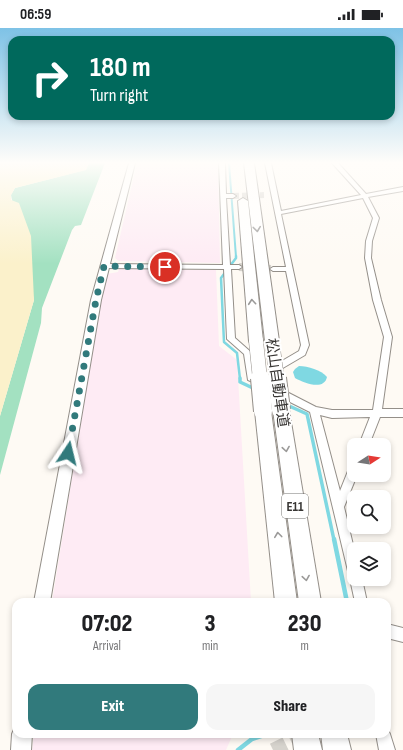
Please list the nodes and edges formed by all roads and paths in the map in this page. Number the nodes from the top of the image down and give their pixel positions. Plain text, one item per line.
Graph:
1 (223, 196) edge
2 (123, 197) edge
3 (243, 197) edge
4 (253, 197) edge
5 (272, 197) edge
6 (365, 197) joint
7 (278, 214) junction
8 (104, 266) junction
9 (226, 267) junction
10 (240, 267) tunnel mouth
11 (273, 269) tunnel mouth
12 (289, 269) junction
13 (266, 385) junction
14 (314, 410) junction
15 (272, 411) junction
16 (377, 413) junction
17 (403, 413) edge
18 (367, 438) edge
19 (349, 482) edge
20 (338, 508) junction
21 (347, 543) edge
22 (358, 586) edge
23 (43, 598) edge
24 (286, 598) edge
25 (309, 598) edge
26 (361, 598) edge
27 (391, 632) edge
28 (403, 636) edge
29 (22, 738) edge
30 (306, 738) edge
31 (335, 738) edge
32 (384, 738) edge
33 (21, 750) edge
34 (308, 750) edge
35 (337, 750) edge
36 (387, 750) edge

1 - 9 street
2 - 8 street
15 -> 3 highway, 松山自動車道 / E11, bridge
4 -> 15 highway, 松山自動車道 / E11, bridge
5 - 7 street
6 - 7 street
6 - 16 street
7 - 12 street
8 - 9 street
8 - 23 street
9 - 10 street
9 - 13 street
11 - 12 street
12 - 13 street
13 - 14 street
14 - 16 street
14 - 20 street
24 -> 15 highway, 松山自動車道 / E11
15 -> 25 highway, 松山自動車道 / E11
16 - 17 street
16 - 18 street
19 - 20 street
20 - 21 street
22 - 26 street
27 - 28 street
29 - 33 street
30 - 34 highway
31 - 35 highway
32 - 36 street

